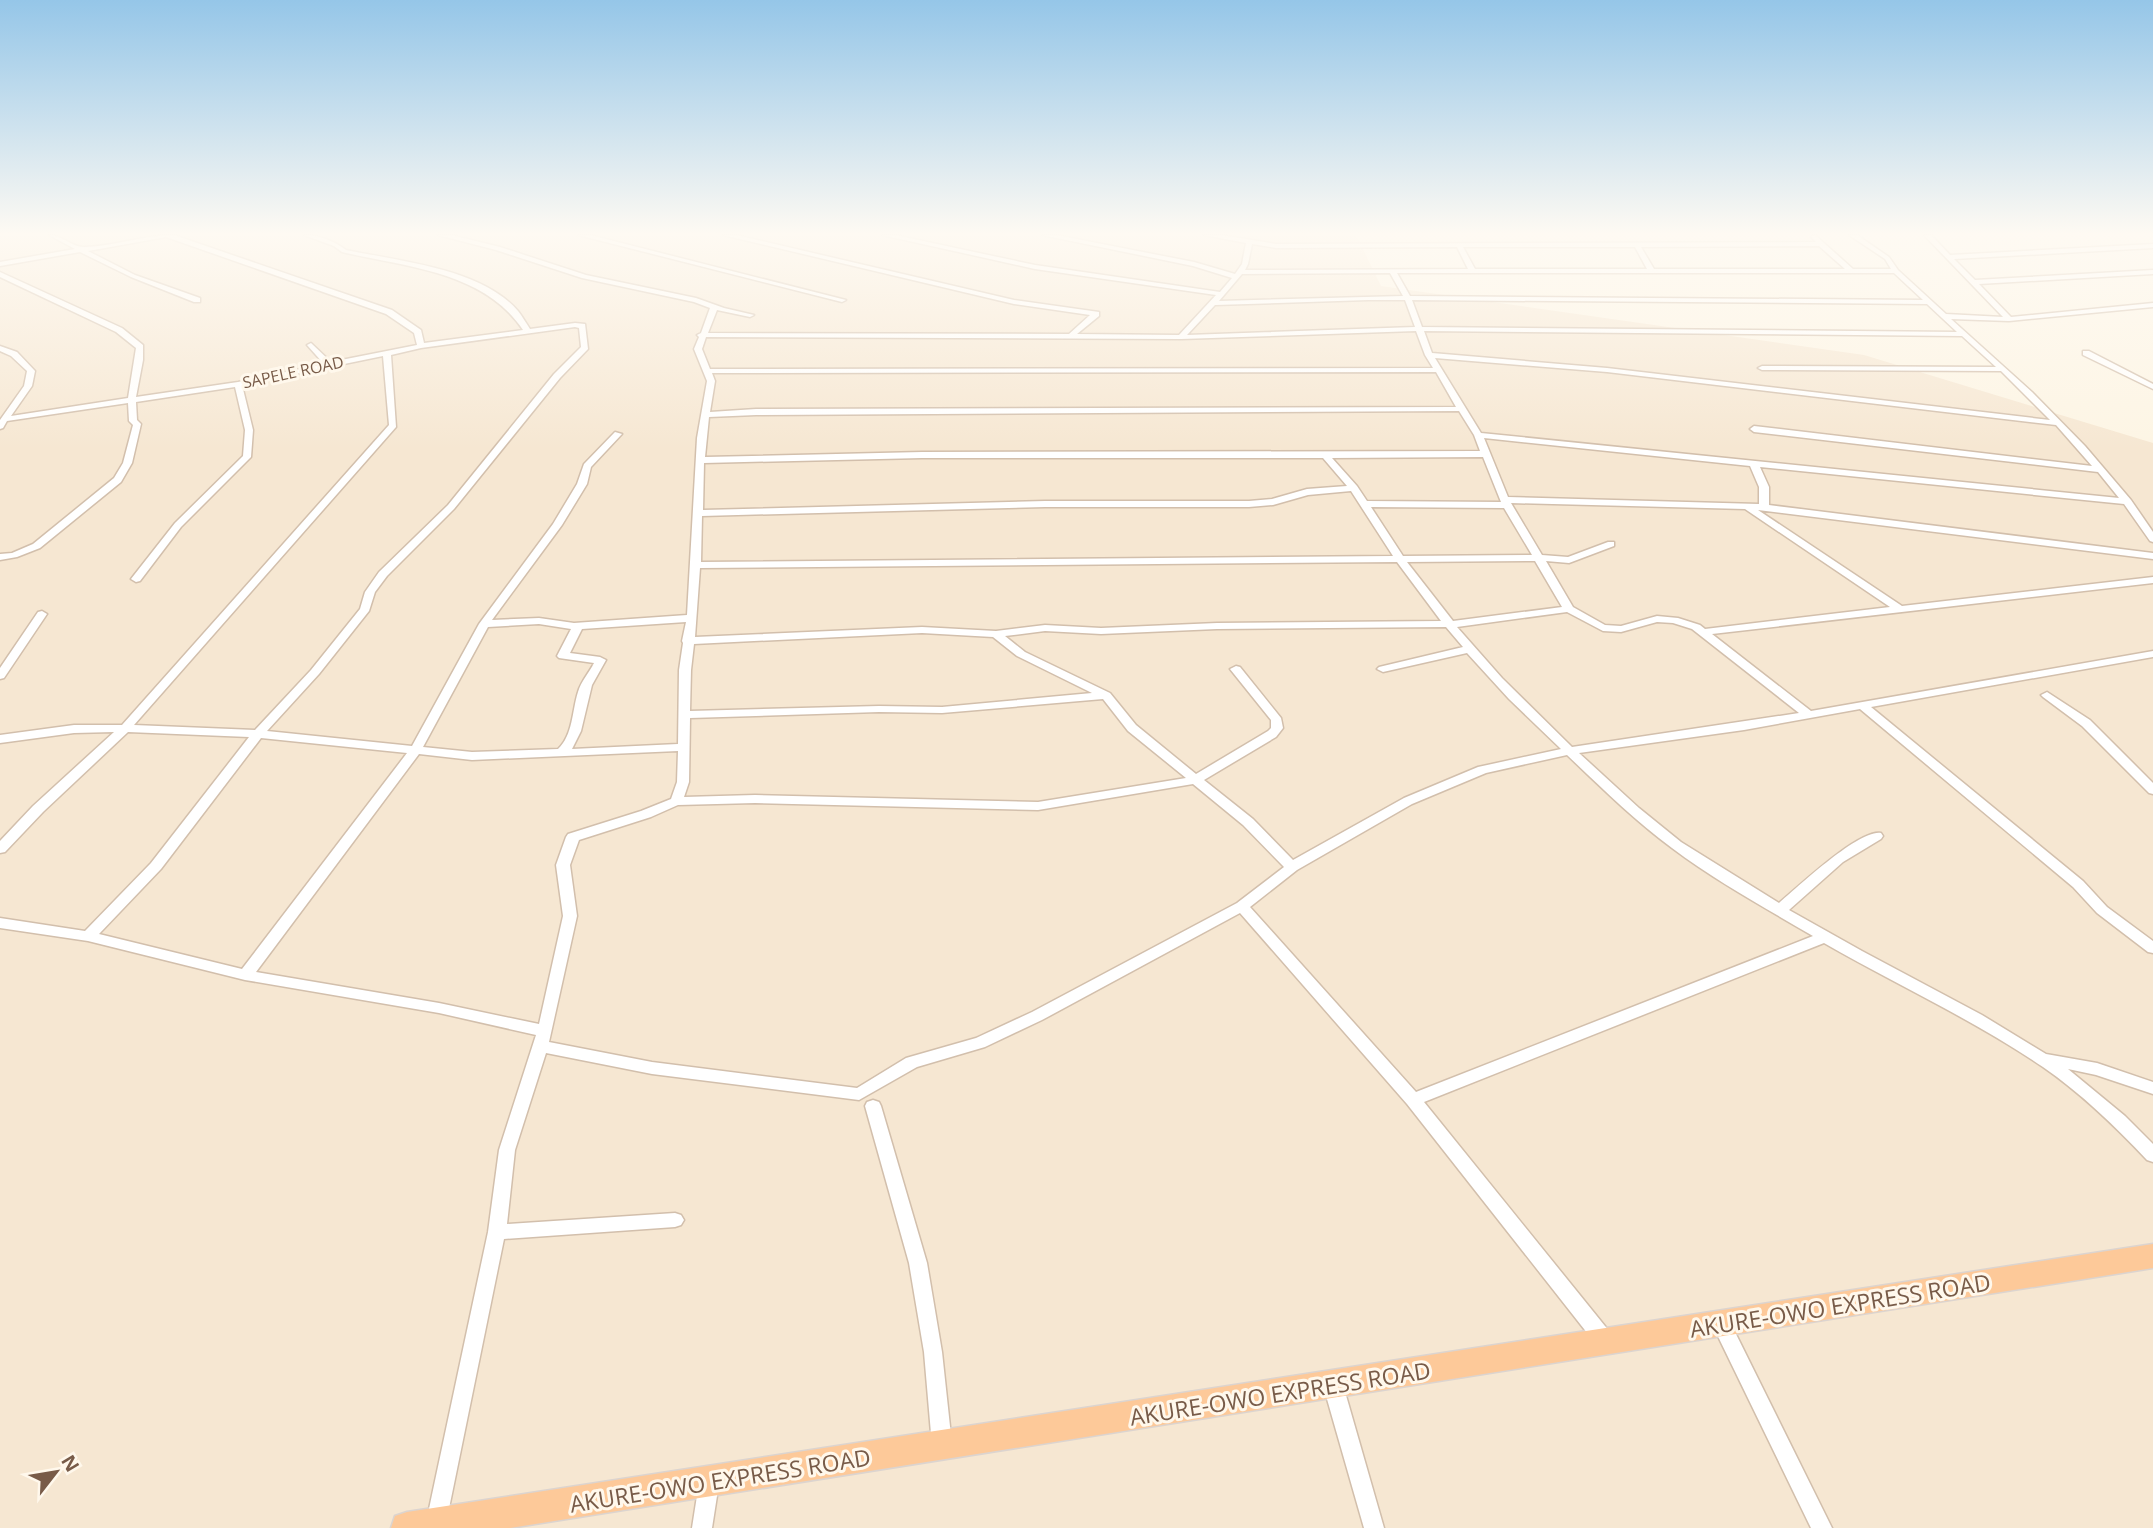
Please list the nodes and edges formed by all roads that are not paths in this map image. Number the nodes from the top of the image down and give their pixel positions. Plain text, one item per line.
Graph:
1 (66, 306) edge
2 (373, 306) edge
3 (510, 306) edge
4 (710, 306) edge
5 (1044, 306) edge
6 (1210, 306) edge
7 (1411, 306) edge
8 (1932, 306) edge
9 (1997, 306) edge
10 (2140, 306) edge
11 (714, 308) junction
12 (750, 315) dead end
13 (1944, 316) junction
14 (2009, 319) junction
15 (1420, 329) junction
16 (528, 332) junction
17 (1964, 334) junction
18 (701, 335) junction
19 (1070, 337) junction
20 (1181, 337) junction
21 (311, 345) dead end
22 (421, 346) junction
23 (0, 348) edge
24 (387, 352) junction
25 (2086, 353) dead end
26 (1429, 355) junction
27 (328, 365) junction
28 (1762, 368) dead end
29 (2003, 369) junction
30 (1438, 370) junction
31 (707, 371) junction
32 (238, 384) junction
33 (2153, 387) edge
34 (132, 401) junction
35 (1461, 409) junction
36 (706, 415) junction
37 (3, 423) edge
38 (2057, 424) junction
39 (1754, 429) dead end
40 (618, 434) dead end
41 (1478, 435) junction
42 (1486, 454) junction
43 (1325, 455) junction
44 (700, 460) junction
45 (1754, 464) junction
46 (2099, 469) junction
47 (1354, 488) junction
48 (2129, 502) junction
49 (1506, 503) junction
50 (1364, 504) junction
51 (1746, 506) junction
52 (1764, 507) junction
53 (698, 513) junction
54 (2153, 539) edge
55 (1611, 544) dead end
56 (2153, 556) edge
57 (0, 557) edge
58 (1540, 558) junction
59 (1400, 559) junction
60 (695, 565) junction
61 (136, 579) dead end
62 (2153, 580) edge
63 (1569, 609) junction
64 (1900, 609) junction
65 (42, 614) dead end
66 (691, 618) junction
67 (484, 624) junction
68 (1450, 624) junction
69 (574, 626) junction
70 (1703, 632) junction
71 (996, 634) junction
72 (687, 641) junction
73 (1470, 649) junction
74 (2153, 654) edge
75 (1236, 669) dead end
76 (1382, 669) dead end
77 (0, 676) edge
78 (1106, 695) junction
79 (2047, 695) dead end
80 (1863, 706) junction
81 (684, 715) junction
82 (1808, 715) junction
83 (125, 728) junction
84 (258, 734) junction
85 (0, 739) edge
86 (682, 747) junction
87 (416, 750) junction
88 (1569, 751) junction
89 (561, 753) junction
90 (1195, 780) junction
91 (2153, 790) edge
92 (676, 800) junction
93 (1876, 836) dead end
94 (0, 849) edge
95 (1292, 867) junction
96 (1242, 906) junction
97 (1780, 910) junction
98 (0, 923) edge
99 (88, 936) junction
100 (1825, 936) junction
101 (2153, 948) edge
102 (245, 975) junction
103 (543, 1039) junction
104 (2045, 1058) junction
105 (2153, 1088) edge
106 (1413, 1100) junction
107 (873, 1105) dead end
108 (2153, 1155) edge
109 (675, 1220) dead end
110 (497, 1232) junction
111 (2153, 1256) edge
112 (1721, 1324) junction
113 (1607, 1342) junction
114 (1333, 1385) junction
115 (942, 1446) junction
116 (709, 1482) junction
117 (422, 1525) edge
118 (702, 1528) edge
119 (1374, 1528) edge
120 (1822, 1528) edge

1 - 34 street
2 - 22 street
3 - 16 street
4 - 11 street
5 - 19 street
6 - 20 street
7 - 15 street
8 - 13 street
9 - 14 street
10 - 14 street
11 - 12 street
11 - 18 street
13 - 14 street
13 - 17 street
15 - 17 street
15 - 20 street
15 - 26 street
16 - 22 street, SAPELE ROAD
16 - 84 street, SAPELE ROAD
17 - 29 street
18 - 19 street
18 - 31 street
19 - 20 street
21 - 27 street
22 - 24 street, SAPELE ROAD
23 - 37 street
24 - 27 street, SAPELE ROAD
24 - 83 street
25 - 33 street
26 - 30 street
26 - 38 street
27 - 32 street, SAPELE ROAD
28 - 29 street
29 - 38 street
30 - 31 street
30 - 35 street
31 - 36 street
32 - 34 street, SAPELE ROAD
32 - 61 street
34 - 37 street, SAPELE ROAD
34 - 57 street
35 - 36 street
35 - 41 street
36 - 44 street
38 - 46 street
39 - 46 street
40 - 67 street
41 - 42 street
41 - 45 street
42 - 43 street
42 - 49 street
43 - 44 street
43 - 47 street
44 - 53 street
45 - 48 street
45 - 52 street
46 - 48 street
47 - 50 street
47 - 53 street
48 - 54 street
49 - 50 street
49 - 51 street
49 - 58 street
50 - 59 street
51 - 52 street
51 - 64 street
52 - 56 street
53 - 60 street
55 - 58 street
58 - 59 street
58 - 63 street
59 - 60 street
59 - 68 street
60 - 66 street
62 - 64 street
63 - 68 street
63 - 70 street
64 - 70 street
65 - 77 street
66 - 69 street
66 - 72 street
67 - 69 street
67 - 87 street
68 - 71 street
68 - 73 street
69 - 89 street
70 - 82 street
71 - 72 street
71 - 78 street
72 - 81 street
73 - 76 street
73 - 88 street
74 - 80 street
75 - 90 street
78 - 81 street
78 - 90 street
79 - 91 street
80 - 82 street
80 - 101 street
81 - 86 street
82 - 88 street
83 - 84 street
83 - 85 street
83 - 94 street
84 - 87 street
84 - 99 street
86 - 89 street
86 - 92 street
87 - 89 street
87 - 102 street
88 - 95 street
88 - 97 street
90 - 92 street
90 - 95 street
92 - 103 street
93 - 97 street
95 - 96 street
96 - 103 street
96 - 106 street
97 - 100 street
98 - 99 street
99 - 102 street
100 - 104 street
100 - 106 street
102 - 103 street
103 - 110 street
104 - 105 street
104 - 108 street
106 - 113 street
107 - 115 street
109 - 110 street
110 - 117 street
111 - 112 highway, AKURE-OWO EXPRESS ROAD
112 - 113 highway, AKURE-OWO EXPRESS ROAD
112 - 120 street
113 - 114 highway, AKURE-OWO EXPRESS ROAD
114 - 115 highway, AKURE-OWO EXPRESS ROAD
114 - 119 street
115 - 116 highway, AKURE-OWO EXPRESS ROAD
116 - 117 highway, AKURE-OWO EXPRESS ROAD
116 - 118 street

